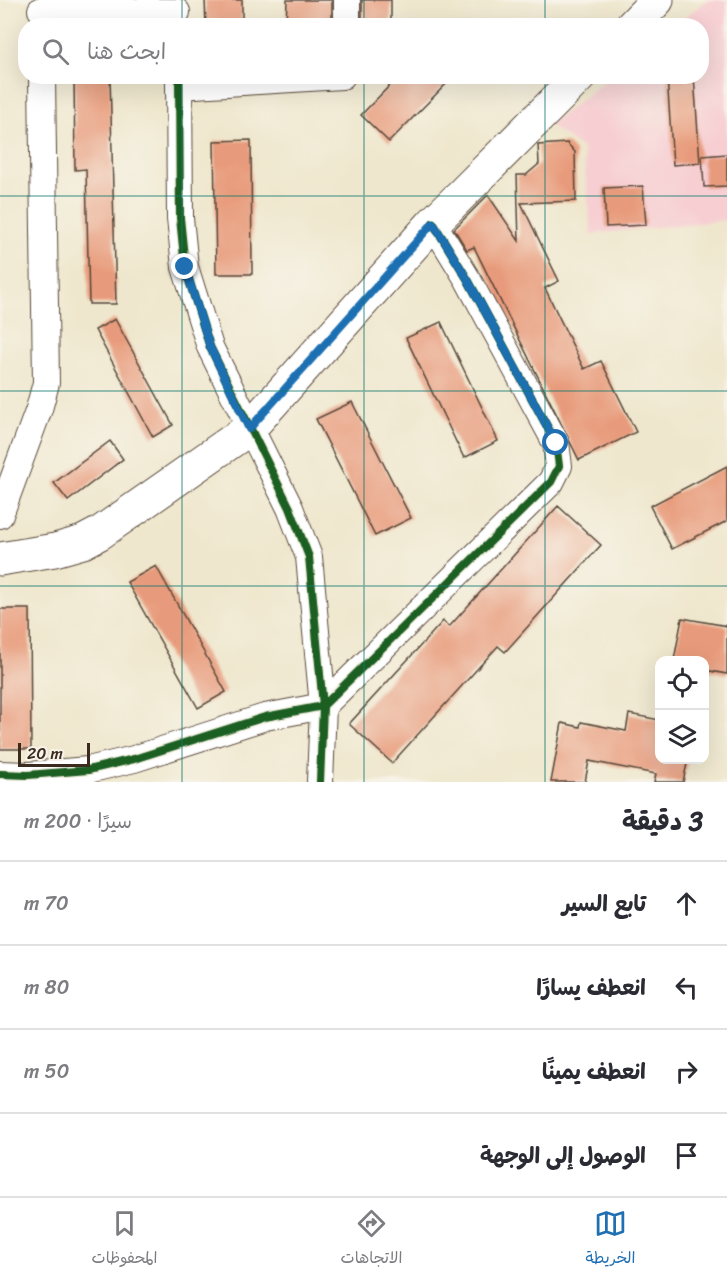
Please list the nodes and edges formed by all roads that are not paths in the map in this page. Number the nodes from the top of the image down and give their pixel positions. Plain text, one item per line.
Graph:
1 (347, 0) edge
2 (657, 0) edge
3 (41, 12) edge
4 (177, 12) edge
5 (347, 18) edge
6 (640, 18) edge
7 (42, 84) edge
8 (179, 84) edge
9 (572, 84) edge
10 (433, 223) junction
11 (249, 429) junction
12 (0, 515) edge
13 (0, 559) edge
14 (323, 706) junction
15 (0, 774) edge
16 (320, 782) edge

1 - 5 street
2 - 6 main road
3 - 4 street
7 - 12 street
8 - 11 street
9 - 10 main road
10 - 11 main road
10 - 14 street
11 - 13 main road
11 - 14 street
14 - 15 street
14 - 16 street

